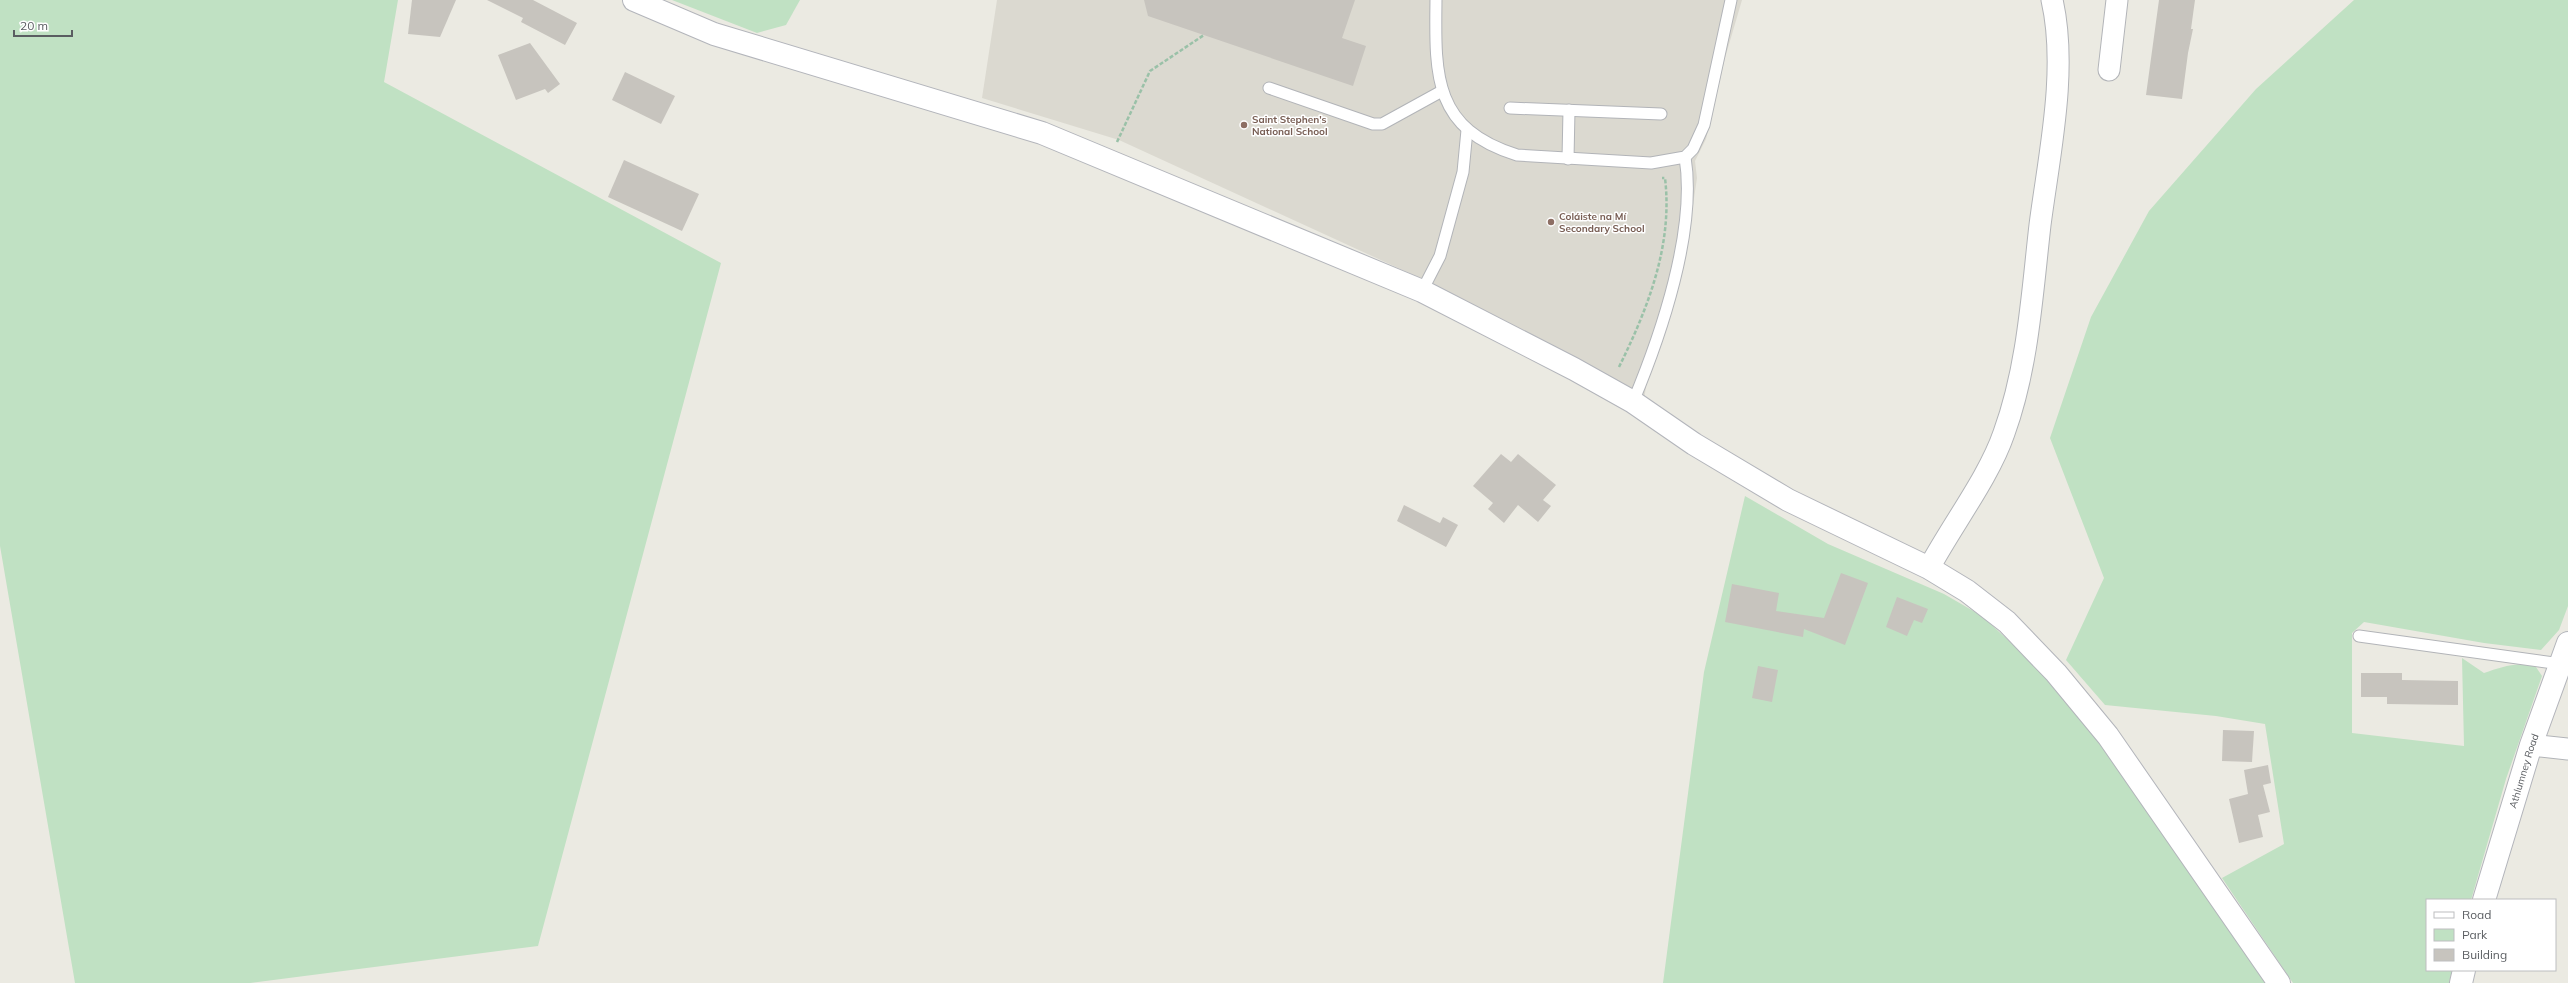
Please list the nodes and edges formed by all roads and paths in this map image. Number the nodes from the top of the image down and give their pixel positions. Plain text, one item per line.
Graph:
1 (634, 0) edge
2 (1436, 0) edge
3 (1731, 0) edge
4 (2052, 0) edge
5 (2117, 0) edge
6 (1204, 35) dead end
7 (2109, 70) dead end
8 (1269, 88) dead end
9 (1442, 91) junction
10 (1510, 108) dead end
11 (1568, 110) junction
12 (1661, 114) dead end
13 (1467, 130) junction
14 (1685, 157) junction
15 (1110, 159) junction
16 (1568, 159) junction
17 (1658, 177) dead end
18 (1422, 291) junction
19 (1619, 367) dead end
20 (1633, 402) junction
21 (1929, 568) junction
22 (2359, 636) dead end
23 (2568, 643) edge
24 (2561, 664) junction
25 (2531, 745) junction
26 (2568, 749) edge
27 (2484, 899) edge
28 (2464, 971) edge
29 (2280, 983) edge
30 (2461, 983) edge

1 - 15 street
2 - 9 lane
3 - 14 lane
4 - 21 street
5 - 7 street
6 - 15 path
8 - 9 lane
9 - 13 lane
10 - 11 lane
11 - 12 lane
11 - 16 lane
13 - 16 lane
13 - 18 lane
14 - 16 lane
14 - 20 lane
15 - 18 street
17 - 19 path
18 - 20 street
20 - 21 street
21 - 29 street
22 - 24 lane
23 - 24 street, Athlumney Road
24 - 25 street, Athlumney Road
25 - 26 street
25 - 27 street, Athlumney Road
28 - 30 street

